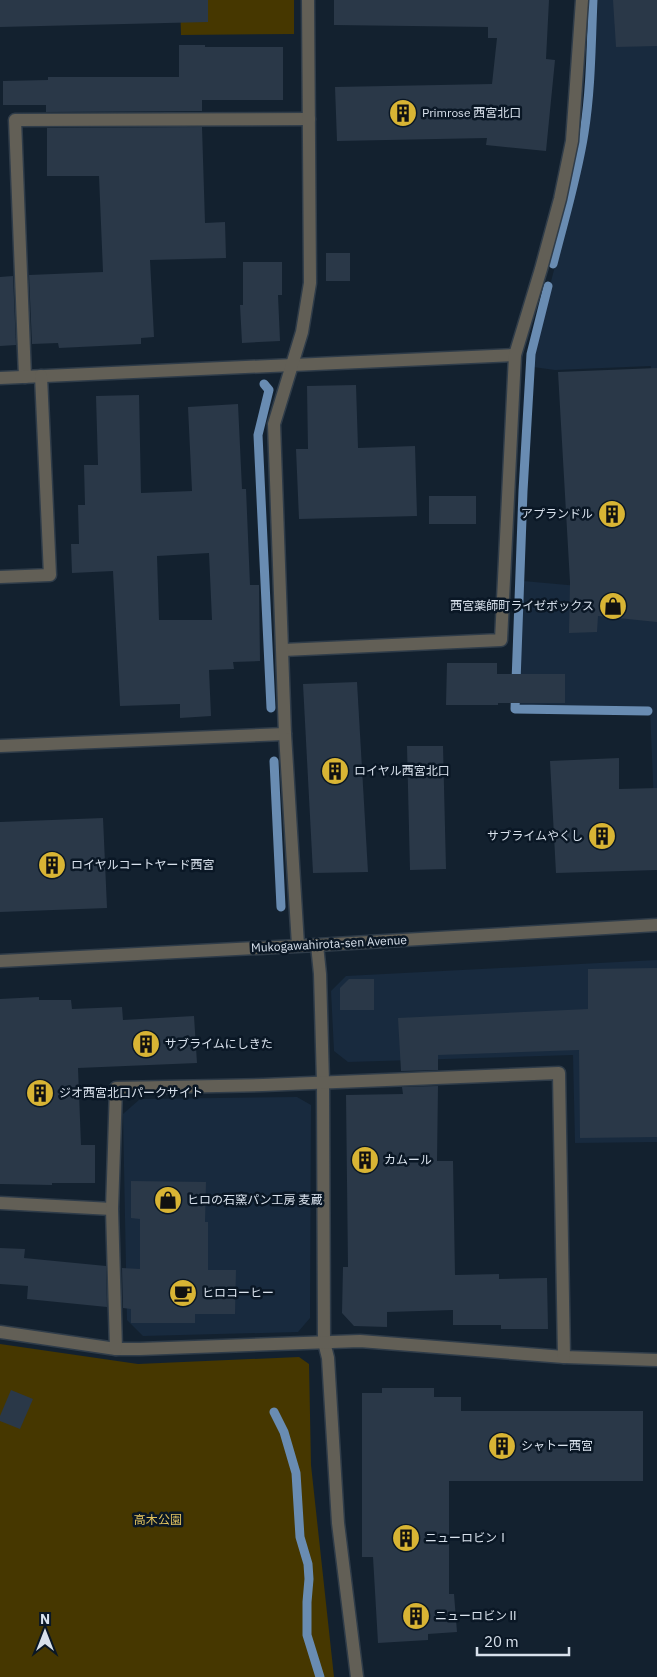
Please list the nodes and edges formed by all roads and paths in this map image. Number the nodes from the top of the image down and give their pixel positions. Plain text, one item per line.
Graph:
1 (308, 0) edge
2 (582, 0) edge
3 (309, 119) junction
4 (514, 356) junction
5 (292, 366) junction
6 (41, 376) junction
7 (24, 377) junction
8 (0, 378) edge
9 (0, 577) edge
10 (282, 650) junction
11 (286, 734) junction
12 (0, 746) edge
13 (657, 925) edge
14 (298, 945) junction
15 (317, 945) junction
16 (0, 961) edge
17 (323, 1082) junction
18 (0, 1203) edge
19 (112, 1208) junction
20 (0, 1332) edge
21 (324, 1342) junction
22 (116, 1349) junction
23 (564, 1357) junction
24 (657, 1360) edge
25 (357, 1677) edge

1 - 3 street
2 - 4 street
3 - 5 street
3 - 7 street
4 - 5 street
4 - 10 street
5 - 6 street
5 - 10 street
6 - 7 street
6 - 9 street
7 - 8 street
10 - 11 street
11 - 12 street
11 - 14 street
13 - 15 street, Mukogawahirota-sen Avenue
14 - 15 street, Mukogawahirota-sen Avenue
14 - 16 street, Mukogawahirota-sen Avenue
15 - 17 street
17 - 19 street
17 - 21 street
17 - 23 street
18 - 19 street
19 - 22 street
20 - 22 street
21 - 22 street
21 - 23 street
21 - 25 street
23 - 24 street

